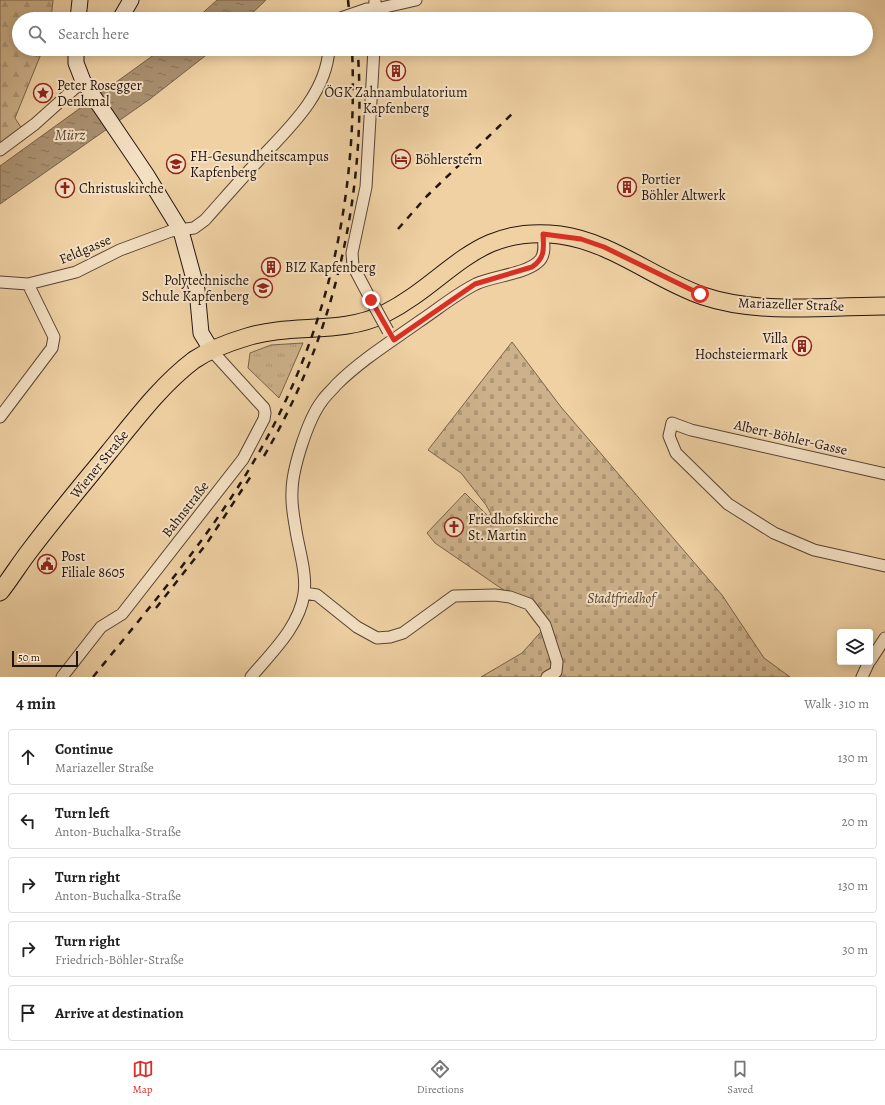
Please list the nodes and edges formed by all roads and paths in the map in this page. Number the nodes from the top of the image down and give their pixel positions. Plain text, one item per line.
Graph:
1 (80, 0) edge
2 (131, 0) edge
3 (416, 0) edge
4 (374, 9) edge
5 (79, 12) edge
6 (124, 12) edge
7 (363, 12) edge
8 (76, 56) edge
9 (328, 56) edge
10 (374, 56) edge
11 (87, 87) junction
12 (0, 150) edge
13 (181, 231) junction
14 (543, 234) junction
15 (0, 282) edge
16 (28, 284) junction
17 (885, 306) edge
18 (391, 335) junction
19 (212, 351) junction
20 (0, 417) edge
21 (885, 474) edge
22 (885, 566) edge
23 (0, 592) edge
24 (304, 593) junction
25 (885, 638) edge
26 (873, 656) edge
27 (868, 665) edge
28 (62, 677) edge
29 (251, 677) edge
30 (548, 677) edge
31 (862, 677) edge

1 - 5 street
2 - 6 street
3 - 4 street
4 - 7 street
8 - 11 street
9 - 13 street, Feldgasse
10 - 18 street, bridge
11 - 12 street
11 - 13 street
13 - 16 street, Feldgasse
13 - 19 street
14 - 17 main road, Mariazeller Straße
14 - 18 street
14 - 19 main road, Mariazeller Straße
15 - 16 street, Feldgasse
16 - 20 street
18 - 24 street
19 - 23 main road, Wiener Straße
19 - 28 street, Bahnstraße
21 - 22 street, Albert-Böhler-Gasse
24 - 29 street
24 - 30 street
25 - 26 street
27 - 31 street

